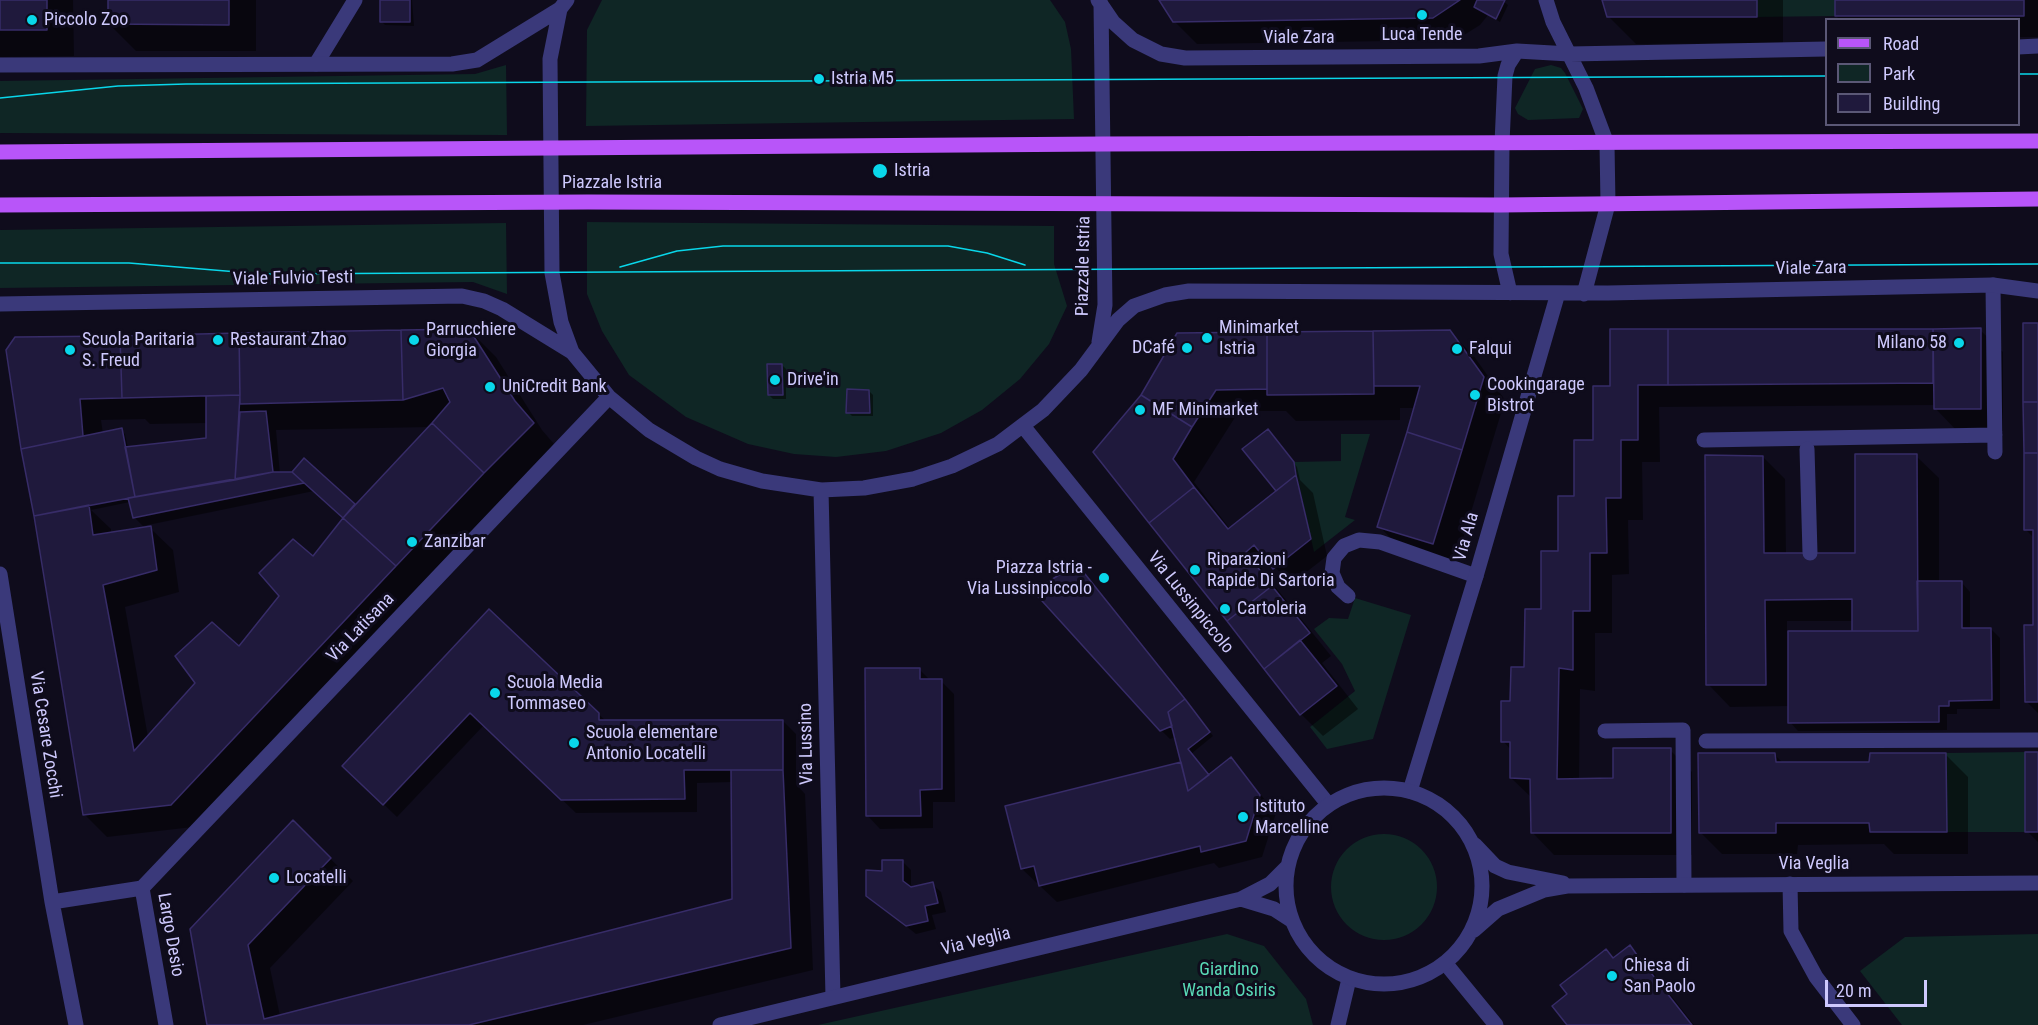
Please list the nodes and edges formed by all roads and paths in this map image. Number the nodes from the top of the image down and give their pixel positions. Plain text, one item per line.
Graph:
1 (355, 0) edge
2 (1546, 0) edge
3 (1099, 2) edge
4 (563, 4) edge
5 (2038, 46) edge
6 (2020, 47) edge
7 (1825, 49) edge
8 (1517, 51) junction
9 (1570, 54) junction
10 (316, 64) junction
11 (0, 65) edge
12 (2038, 141) edge
13 (1502, 143) junction
14 (1103, 144) junction
15 (1607, 144) junction
16 (550, 150) junction
17 (0, 152) edge
18 (2038, 199) edge
19 (551, 202) junction
20 (1104, 204) junction
21 (1501, 204) junction
22 (1608, 204) junction
23 (0, 205) edge
24 (1993, 285) junction
25 (2038, 291) edge
26 (1510, 293) junction
27 (1558, 293) junction
28 (1584, 294) junction
29 (0, 304) edge
30 (1099, 345) junction
31 (572, 352) junction
32 (609, 397) junction
33 (1023, 426) junction
34 (1995, 435) junction
35 (1704, 440) dead end
36 (1807, 449) dead end
37 (1995, 452) dead end
38 (821, 490) junction
39 (1810, 553) dead end
40 (0, 574) edge
41 (1476, 576) junction
42 (1348, 596) dead end
43 (1605, 730) dead end
44 (2038, 740) edge
45 (1706, 741) dead end
46 (1410, 791) junction
47 (1328, 804) junction
48 (1462, 826) junction
49 (1287, 867) junction
50 (2038, 883) edge
51 (1790, 884) junction
52 (1590, 885) junction
53 (1684, 885) junction
54 (142, 888) junction
55 (1241, 899) junction
56 (52, 902) junction
57 (1291, 921) junction
58 (1469, 937) junction
59 (1446, 964) junction
60 (1349, 979) junction
61 (833, 997) junction
62 (76, 1025) edge
63 (166, 1025) edge
64 (720, 1025) edge
65 (1338, 1025) edge
66 (1496, 1025) edge
67 (1853, 1025) edge

1 - 10 street
2 - 9 street
3 - 8 street, Viale Zara
3 - 14 street, Piazzale Istria
4 - 10 street
4 - 16 street, Piazzale Istria
5 - 6 street
7 - 9 street, Viale Zara
8 - 9 street, Viale Zara
8 - 13 street
9 - 15 street
10 - 11 street
12 - 15 main road
13 - 14 main road
13 - 15 main road
13 - 21 street
14 - 16 main road, Piazzale Istria
14 - 20 street, Piazzale Istria
15 - 22 street
16 - 17 main road
16 - 19 street, Piazzale Istria
18 - 22 main road
19 - 20 main road, Piazzale Istria
19 - 23 main road
19 - 31 street, Piazzale Istria
20 - 21 main road
20 - 30 street, Piazzale Istria
21 - 22 main road
21 - 26 street
22 - 28 street
24 - 25 street, Viale Zara
24 - 28 street, Viale Zara
24 - 34 street
26 - 27 street, Viale Zara
26 - 30 street, Viale Zara
27 - 28 street, Viale Zara
27 - 41 street, Via Ala
29 - 31 street, Viale Fulvio Testi
30 - 33 street, Piazzale Istria
31 - 32 street, Piazzale Istria
32 - 38 street, Piazzale Istria
32 - 54 street, Via Latisana
33 - 38 street, Piazzale Istria
33 - 47 street, Via Lussinpiccolo
34 - 35 street
34 - 37 street
36 - 39 street
38 - 61 street, Via Lussino
40 - 56 street, Via Cesare Zocchi
41 - 42 street
41 - 46 street, Via Ala
43 - 53 street
44 - 45 street
46 - 47 street
46 - 48 street
47 - 49 street
48 - 52 street, Via Veglia
48 - 58 street
49 - 55 street, Via Veglia
49 - 57 street
50 - 51 street, Via Veglia
51 - 53 street, Via Veglia
51 - 67 street
52 - 53 street, Via Veglia
52 - 58 street, Via Veglia
54 - 56 street, Largo Desio
54 - 63 street, Largo Desio
55 - 57 street
55 - 61 street, Via Veglia
56 - 62 street
57 - 60 street
58 - 59 street
59 - 60 street
59 - 66 street
60 - 65 street
61 - 64 street, Via Veglia

